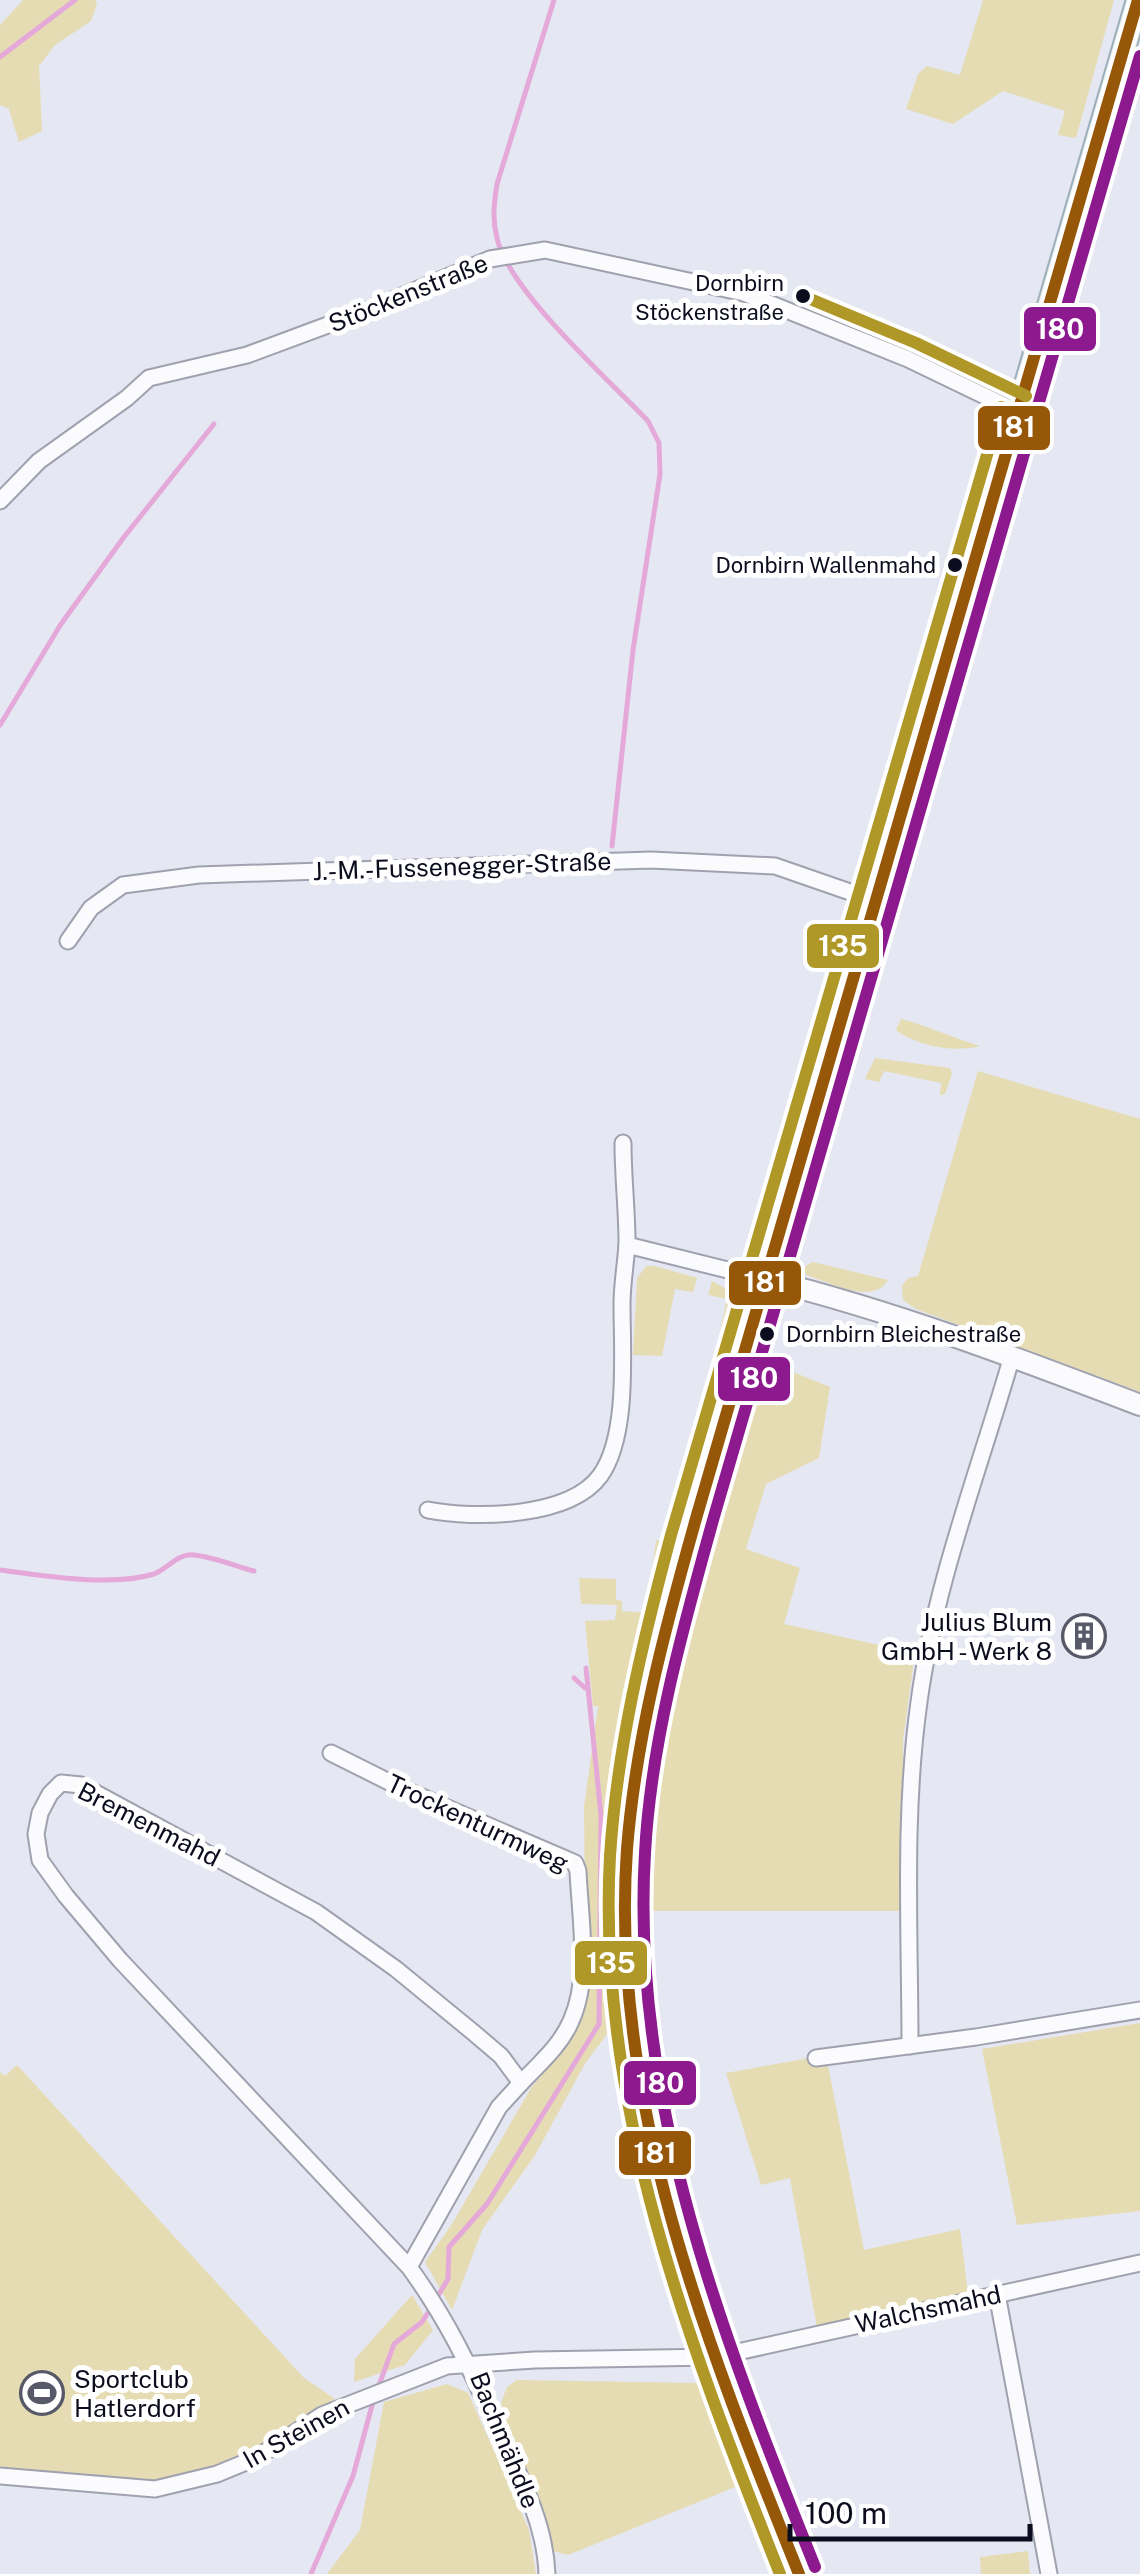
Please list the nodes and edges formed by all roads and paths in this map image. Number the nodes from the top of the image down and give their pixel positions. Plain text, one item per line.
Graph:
1 (1138, 0) edge
2 (1018, 412) junction
3 (0, 501) edge
4 (876, 901) junction
5 (68, 942) dead end
6 (623, 1144) dead end
7 (626, 1245) junction
8 (764, 1279) junction
9 (1012, 1356) junction
10 (1140, 1405) edge
11 (428, 1510) dead end
12 (331, 1753) dead end
13 (1140, 2010) edge
14 (910, 2046) junction
15 (816, 2058) dead end
16 (521, 2083) junction
17 (1140, 2262) edge
18 (409, 2267) junction
19 (997, 2294) junction
20 (715, 2356) junction
21 (470, 2365) junction
22 (0, 2476) edge
23 (547, 2574) edge
24 (799, 2574) edge
25 (1049, 2574) edge

1 - 2 main road
2 - 3 street, Stöckenstraße
2 - 4 main road
4 - 5 street, J.-M.-Fussenegger-Straße
4 - 8 main road
6 - 7 street
7 - 8 street
7 - 11 street
8 - 9 main road
8 - 20 main road
9 - 10 main road
9 - 14 street
12 - 16 street, Trockenturmweg
13 - 14 street
14 - 15 street
16 - 18 street
16 - 18 street, Bremenmahd
17 - 19 street, Walchsmahd
18 - 21 street, Bremenmahd
19 - 20 street, Walchsmahd
19 - 25 street
20 - 21 street, Bachmähdle
20 - 24 main road
21 - 22 street, In Steinen
21 - 23 street, Bachmähdle

